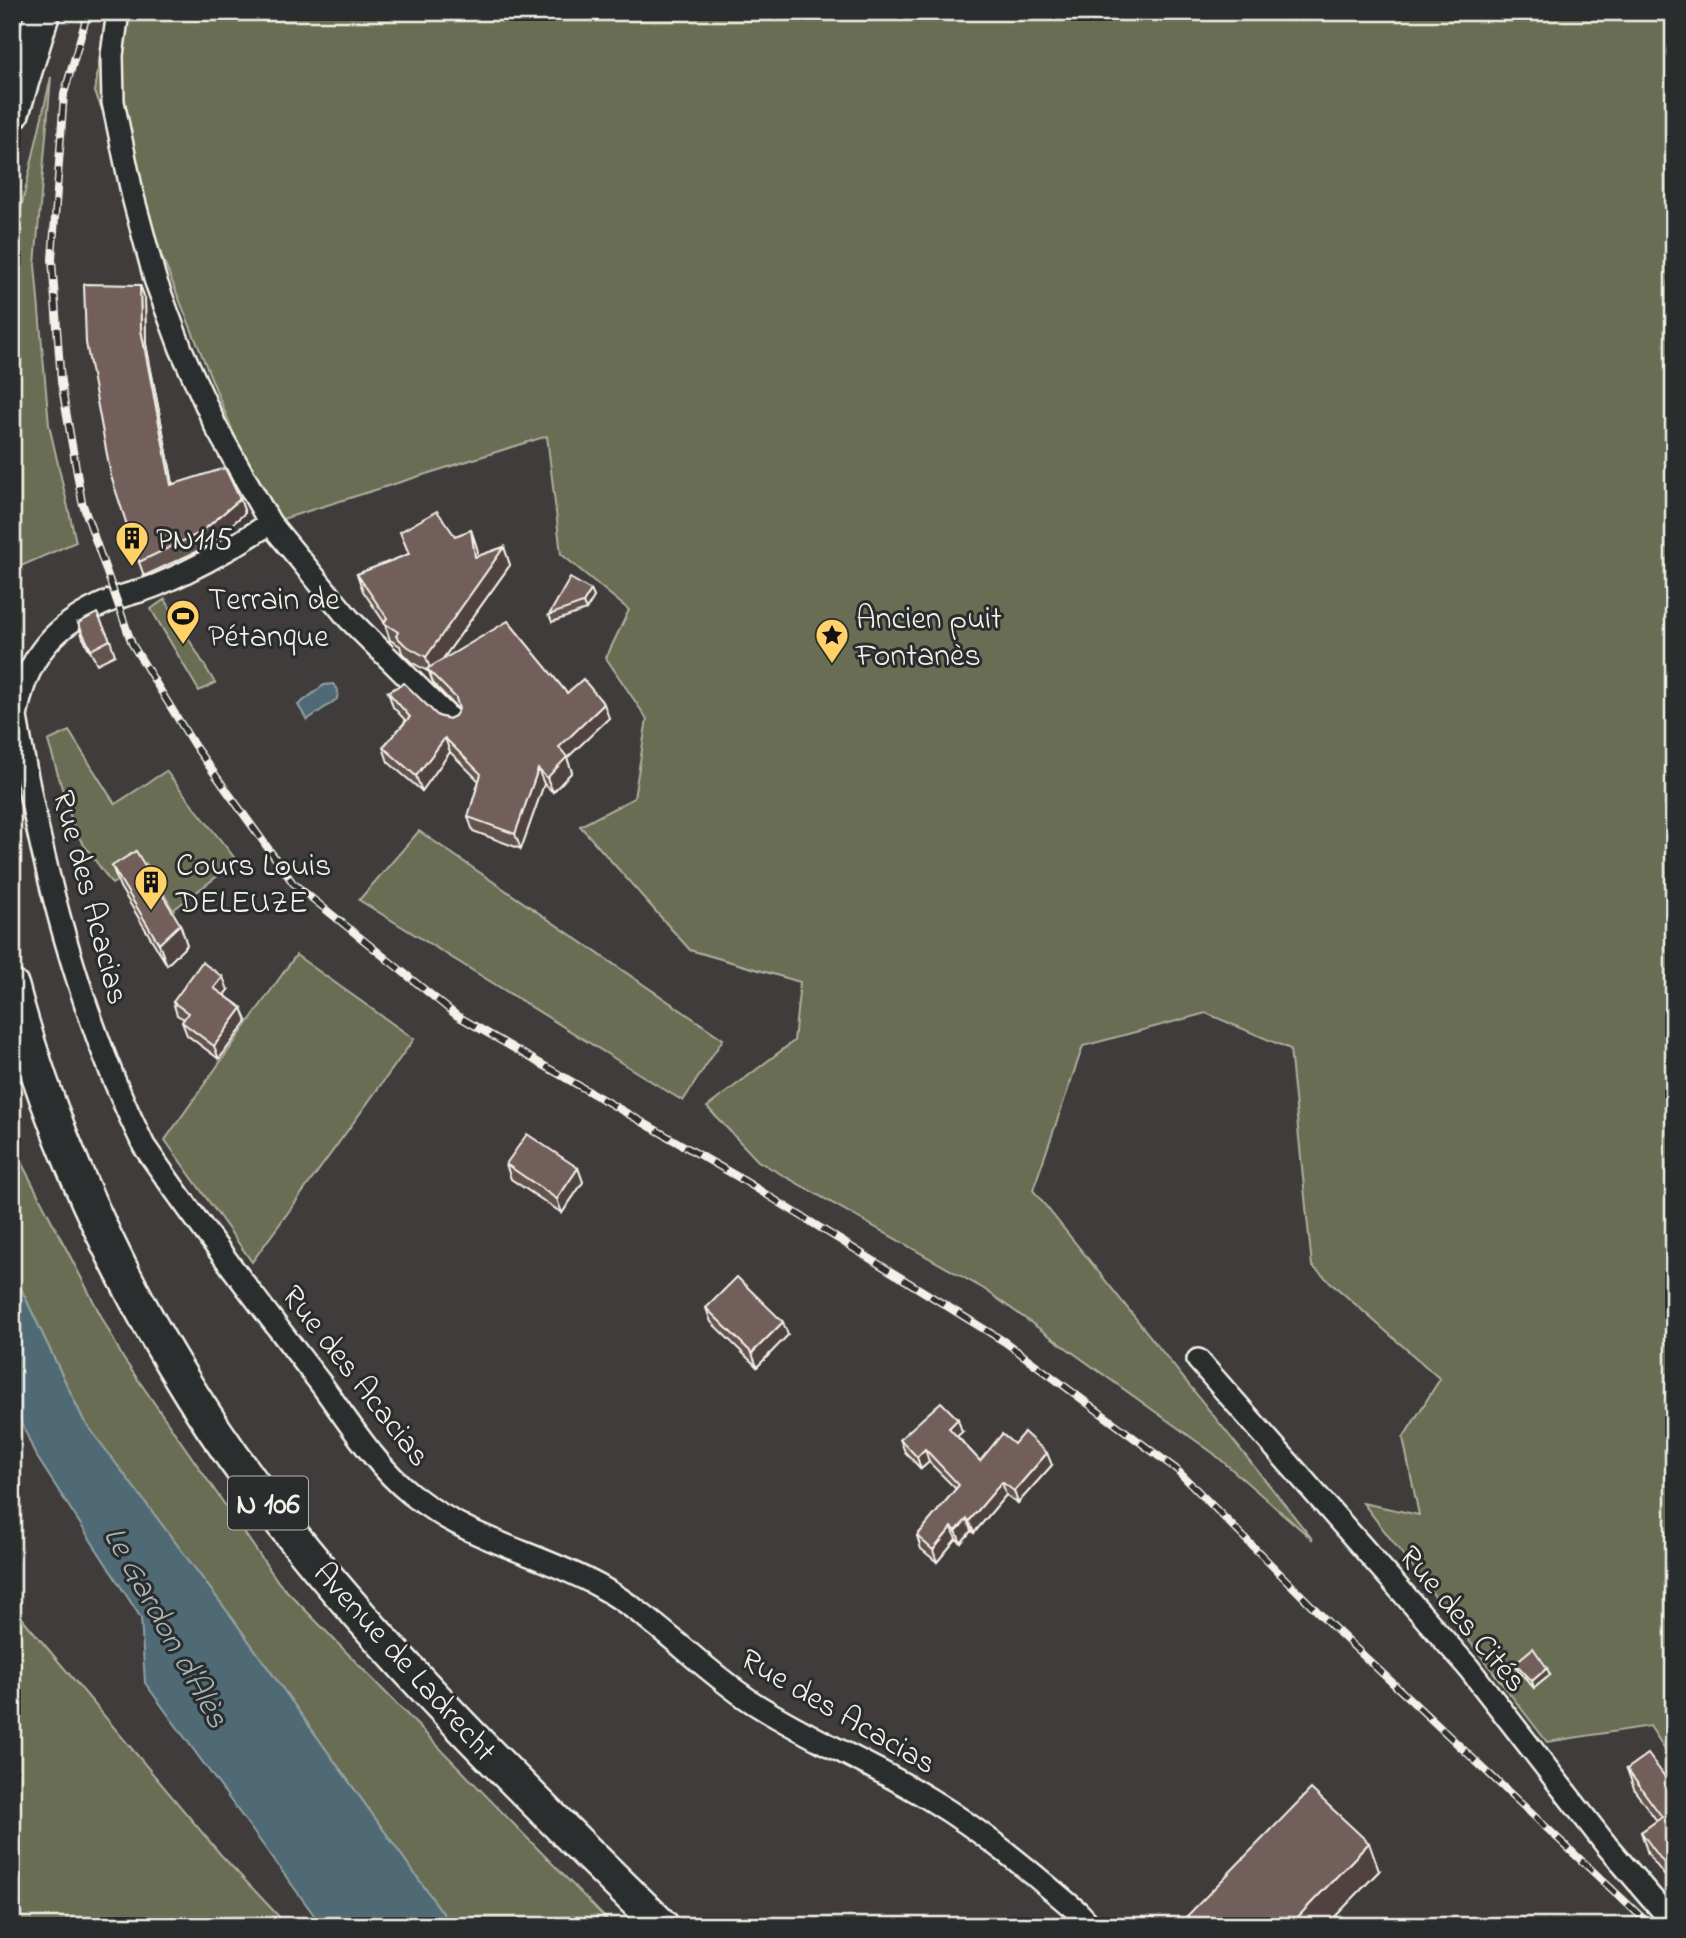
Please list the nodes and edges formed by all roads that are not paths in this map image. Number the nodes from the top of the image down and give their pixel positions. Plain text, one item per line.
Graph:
1 (43, 12) edge
2 (118, 12) edge
3 (12, 113) edge
4 (270, 523) junction
5 (452, 720) edge
6 (12, 987) edge
7 (1198, 1360) dead end
8 (1674, 1924) edge
9 (662, 1926) edge
10 (1091, 1926) edge

1 - 3 main road
2 - 4 street
4 - 5 street
4 - 10 street, Rue des Acacias
6 - 9 main road, Avenue de Ladrecht / N 106
7 - 8 street, Rue des Cités

